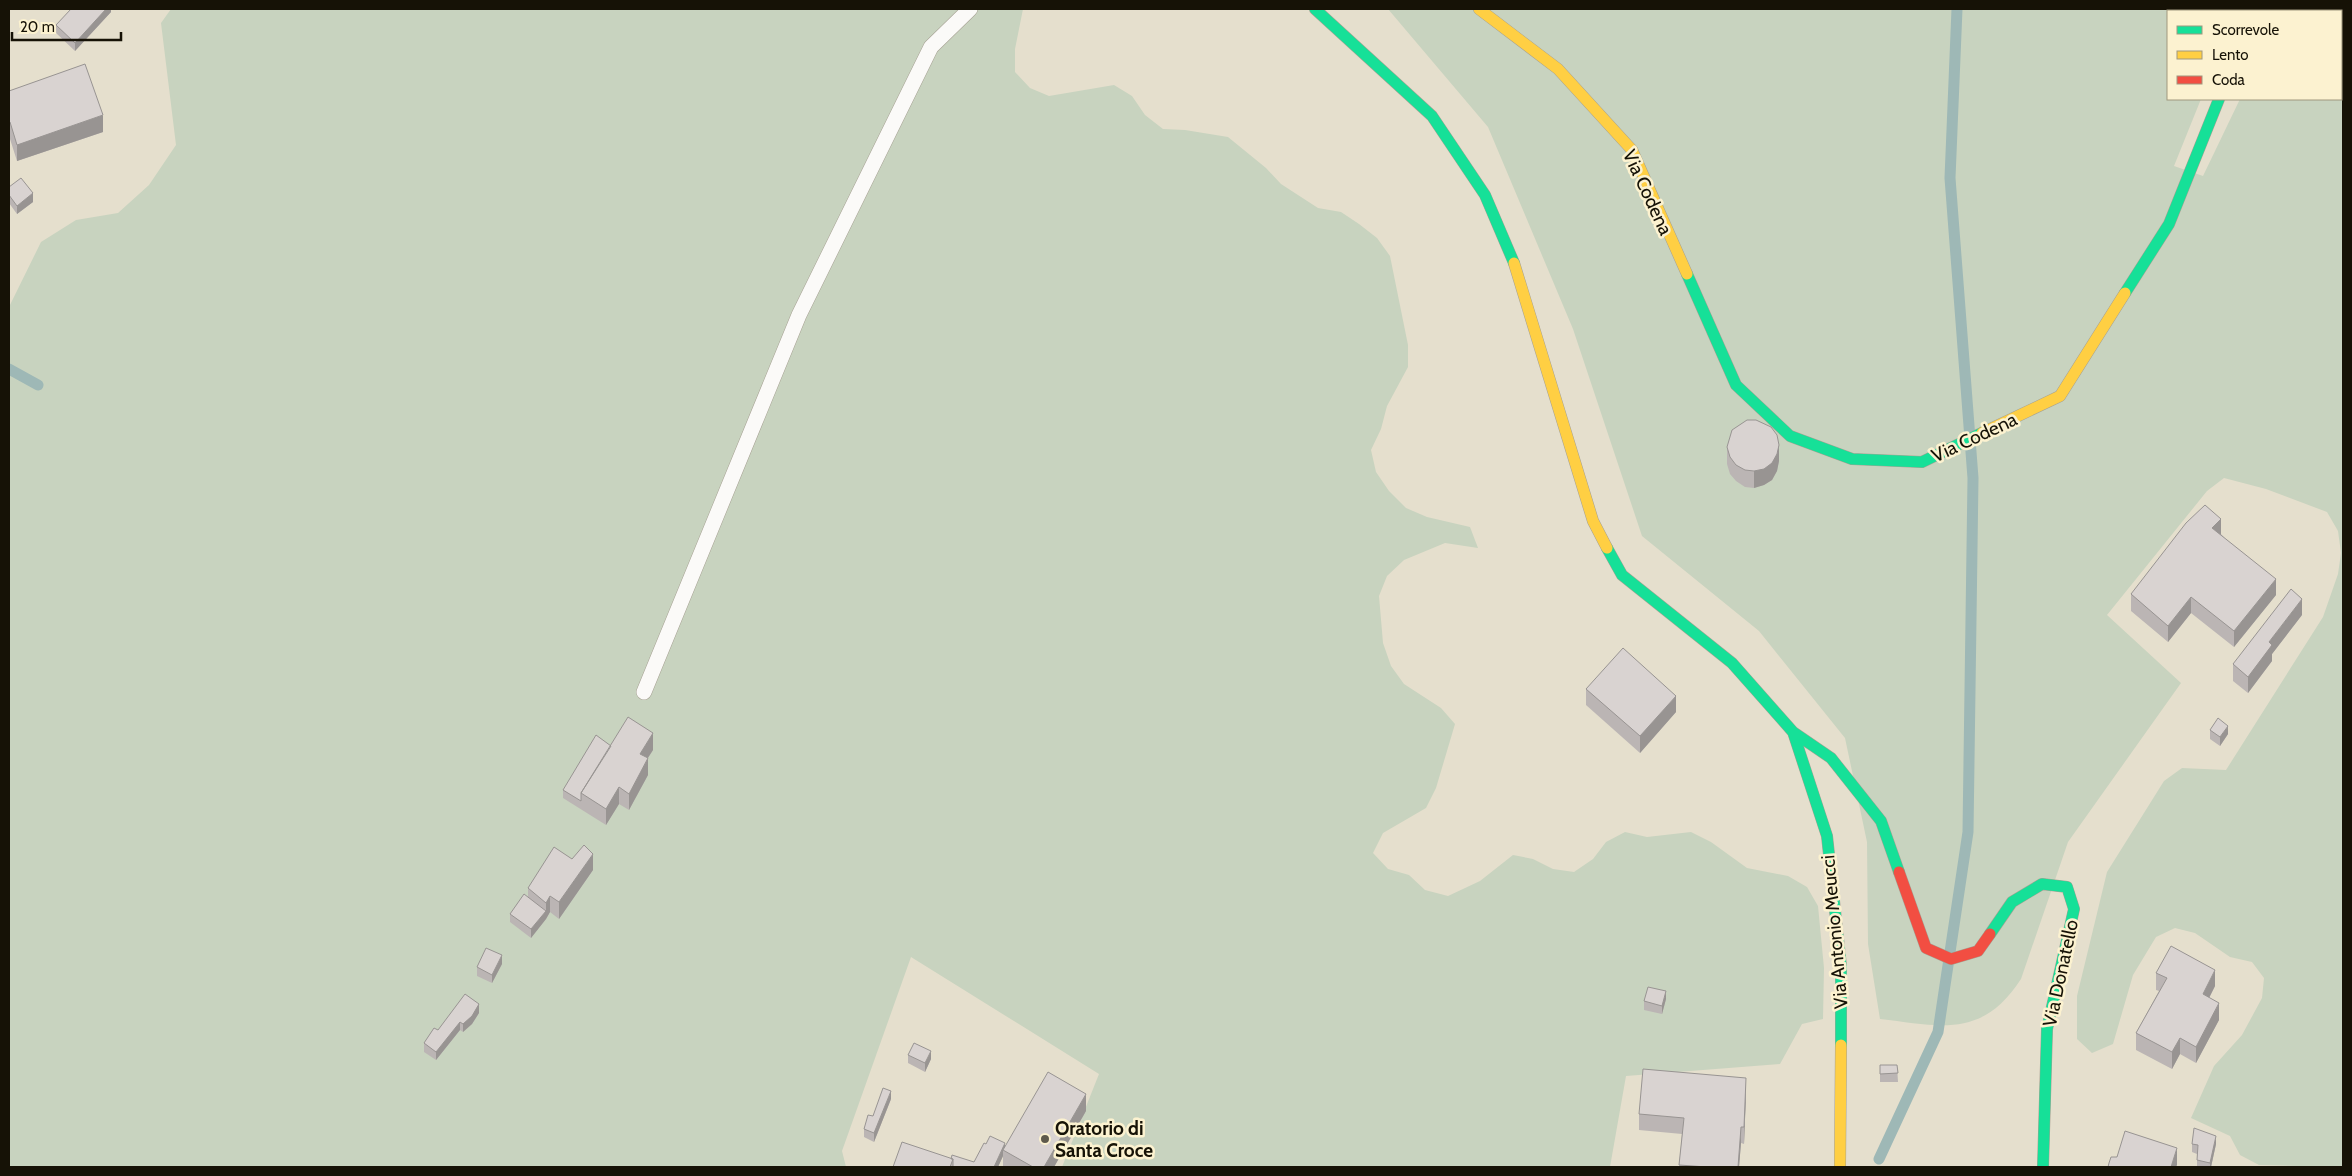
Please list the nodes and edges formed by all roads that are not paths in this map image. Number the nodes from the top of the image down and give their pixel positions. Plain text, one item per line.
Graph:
1 (970, 9) edge
2 (1315, 9) edge
3 (1479, 9) edge
4 (2219, 100) edge
5 (644, 692) dead end
6 (1793, 732) junction
7 (1840, 1167) edge
8 (2043, 1167) edge

1 - 5 lane
2 - 6 street
3 - 4 street, Via Codena
6 - 7 street, Via Antonio Meucci
6 - 8 street, Via Donatello

